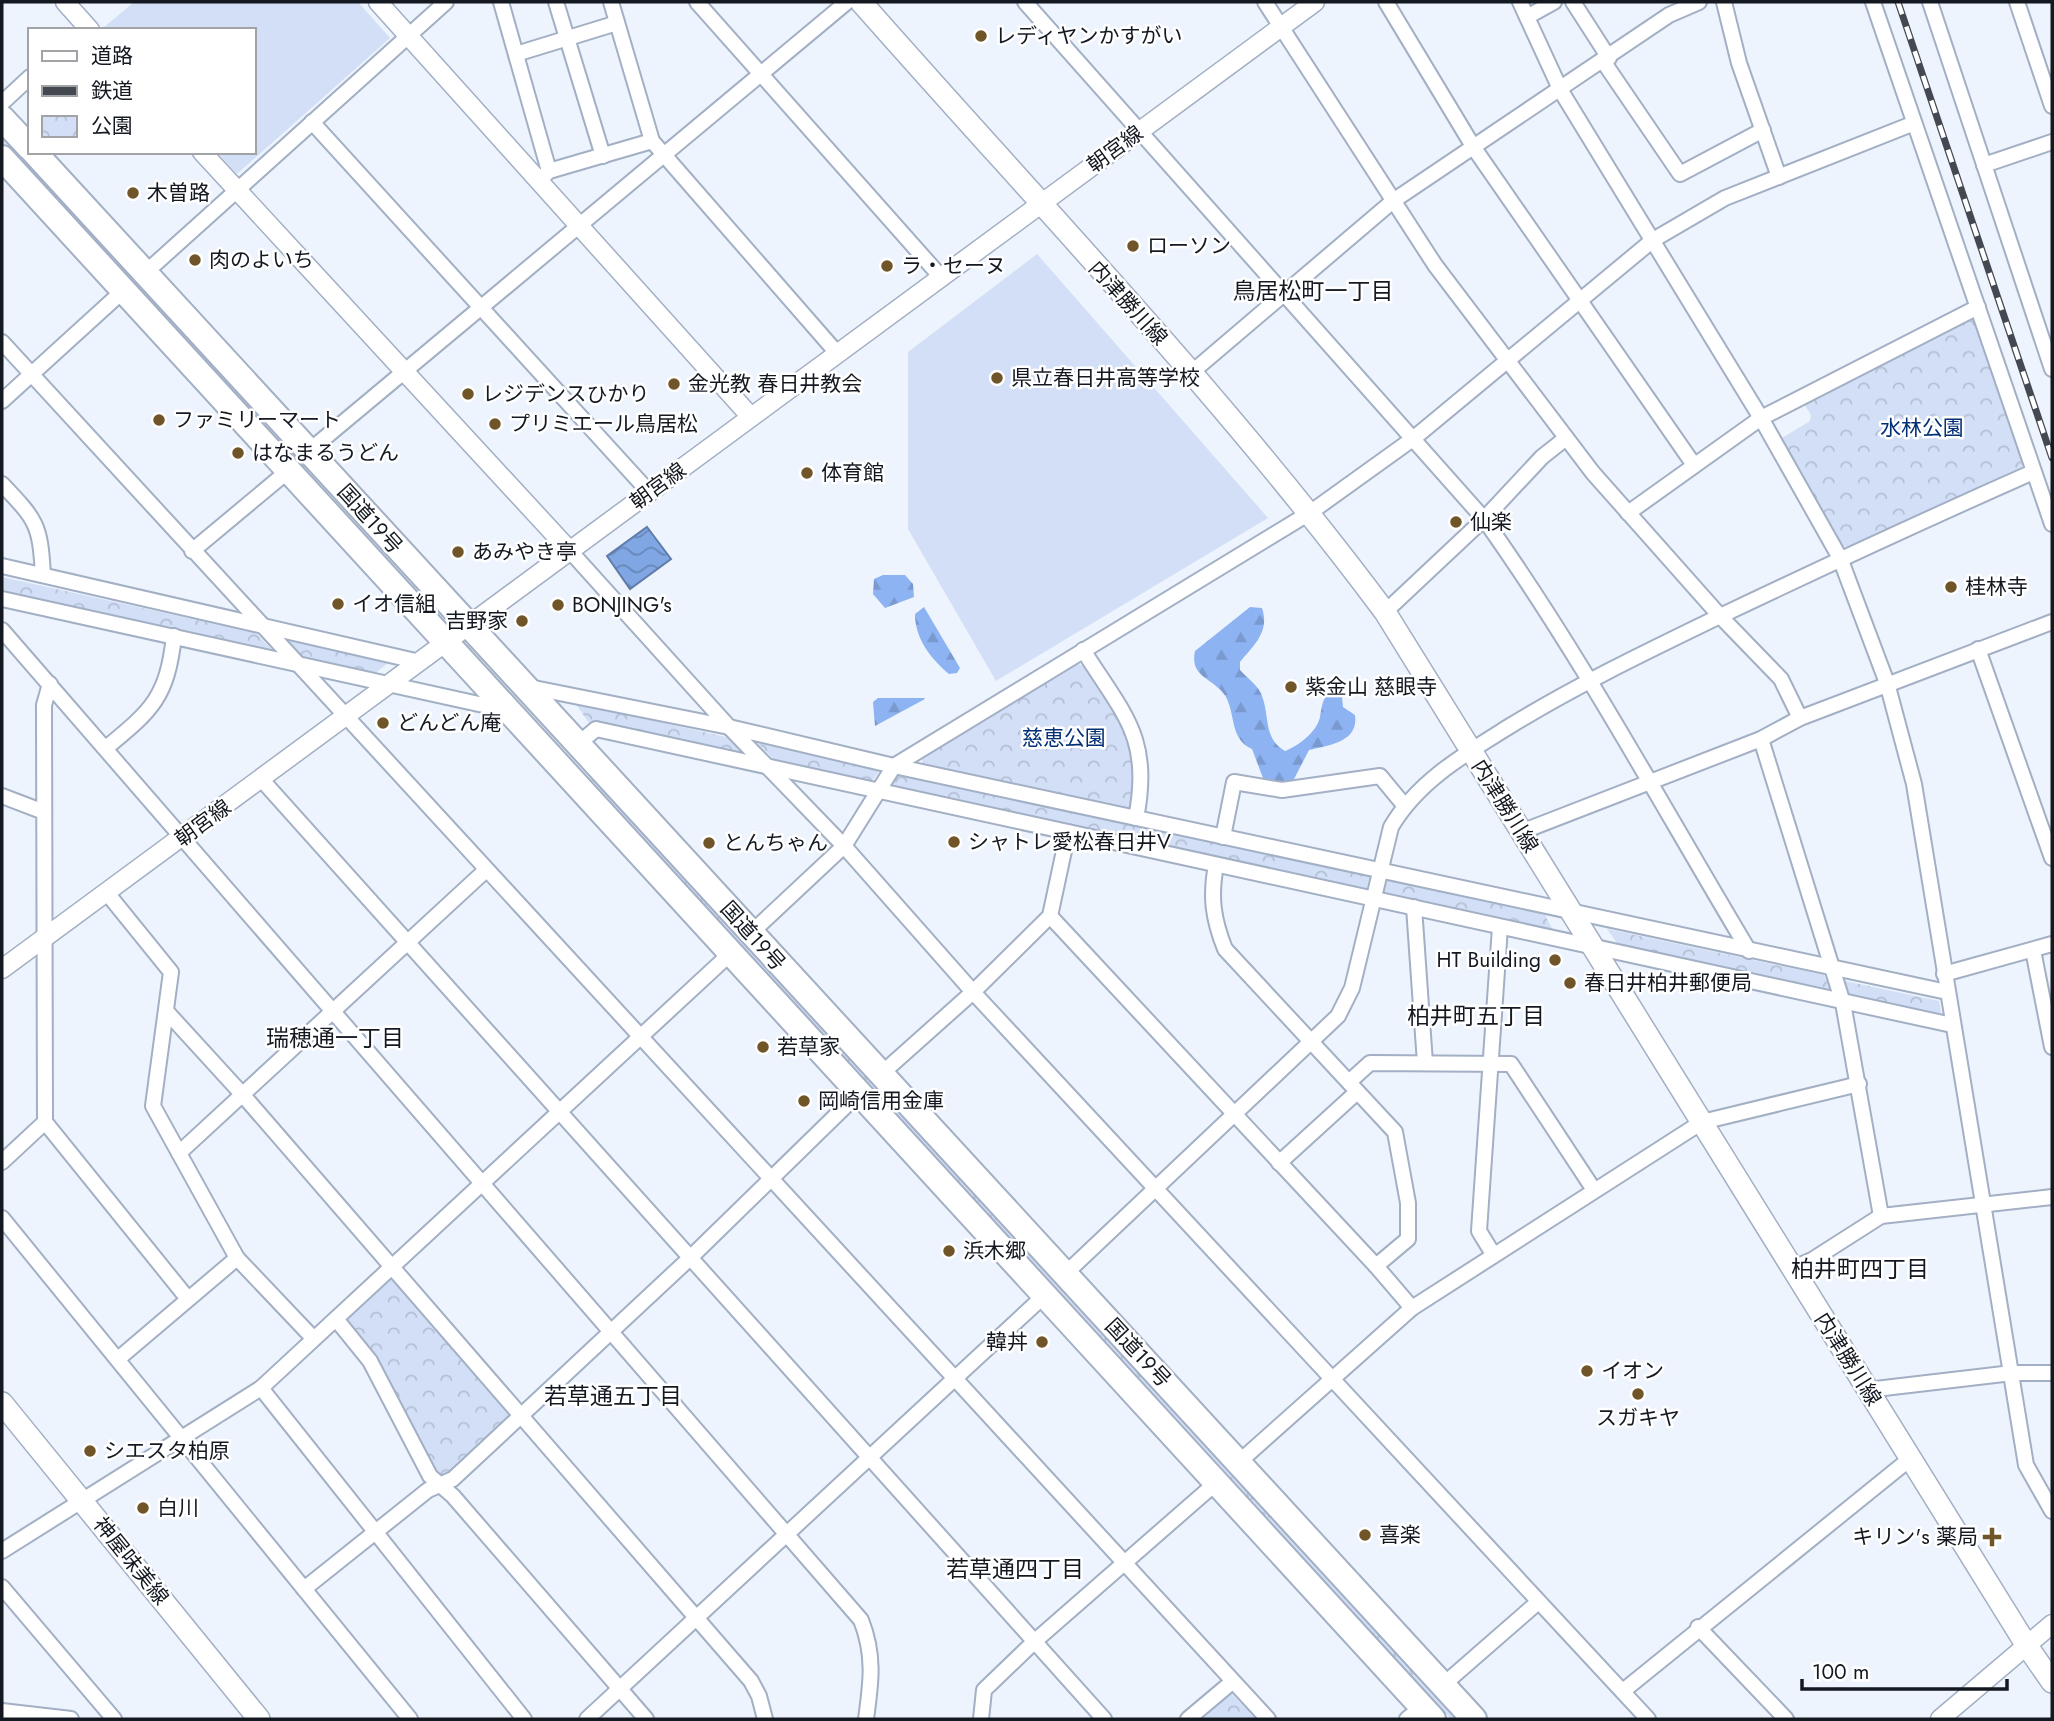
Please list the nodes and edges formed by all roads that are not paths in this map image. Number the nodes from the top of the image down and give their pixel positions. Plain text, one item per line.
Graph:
1 (65, 2) edge
2 (378, 2) edge
3 (446, 2) edge
4 (501, 2) edge
5 (556, 2) edge
6 (611, 2) edge
7 (698, 2) edge
8 (847, 2) edge
9 (861, 2) edge
10 (1025, 2) edge
11 (1265, 2) edge
12 (1315, 2) edge
13 (1386, 2) edge
14 (1520, 2) edge
15 (1554, 2) edge
16 (1573, 2) edge
17 (1661, 2) edge
18 (1699, 2) edge
19 (1724, 2) edge
20 (1873, 2) edge
21 (1930, 2) edge
22 (2017, 2) edge
23 (1669, 16) junction
24 (1527, 17) junction
25 (617, 23) junction
26 (1282, 26) junction
27 (86, 28) edge
28 (408, 35) junction
29 (567, 38) junction
30 (516, 54) junction
31 (1606, 60) junction
32 (761, 74) junction
33 (28, 79) edge
34 (1561, 91) junction
35 (2, 103) edge
36 (2052, 106) edge
37 (2, 118) edge
38 (312, 122) junction
39 (1912, 124) junction
40 (1763, 130) junction
41 (1139, 132) junction
42 (652, 141) junction
43 (2052, 142) edge
44 (28, 146) edge
45 (1474, 148) junction
46 (36, 154) edge
47 (204, 154) edge
48 (603, 156) junction
49 (661, 156) junction
50 (2, 158) edge
51 (1984, 165) junction
52 (544, 176) junction
53 (1779, 177) junction
54 (237, 190) junction
55 (1393, 201) junction
56 (1040, 204) junction
57 (580, 226) junction
58 (1653, 240) junction
59 (145, 273) junction
60 (941, 277) junction
61 (124, 290) junction
62 (1285, 295) junction
63 (1580, 299) junction
64 (1978, 307) junction
65 (482, 309) junction
66 (2, 342) edge
67 (837, 353) junction
68 (1508, 360) junction
69 (2052, 369) edge
70 (404, 372) junction
71 (1191, 373) junction
72 (32, 375) junction
73 (2, 401) edge
74 (751, 417) junction
75 (1761, 418) junction
76 (1414, 438) junction
77 (1566, 438) junction
78 (309, 451) junction
79 (1694, 465) junction
80 (288, 471) junction
81 (2033, 472) junction
82 (2, 484) edge
83 (649, 492) junction
84 (1311, 512) junction
85 (1628, 513) junction
86 (1483, 519) junction
87 (2052, 524) edge
88 (192, 551) junction
89 (570, 551) junction
90 (1840, 558) junction
91 (2, 566) edge
92 (43, 575) junction
93 (2, 599) edge
94 (1385, 612) junction
95 (1720, 616) junction
96 (2052, 622) edge
97 (264, 626) junction
98 (467, 627) junction
99 (2, 630) edge
100 (174, 636) junction
101 (444, 642) junction
102 (1978, 649) junction
103 (1083, 650) junction
104 (420, 662) junction
105 (298, 664) junction
106 (1590, 678) junction
107 (1887, 683) junction
108 (50, 684) junction
109 (389, 685) junction
110 (524, 686) junction
111 (510, 711) junction
112 (348, 715) junction
113 (1800, 718) junction
114 (729, 727) junction
115 (1761, 739) junction
116 (578, 744) junction
117 (106, 748) junction
118 (1471, 750) junction
119 (767, 766) junction
120 (894, 766) junction
121 (262, 780) junction
122 (1647, 781) junction
123 (879, 791) junction
124 (2, 796) edge
125 (1404, 805) junction
126 (44, 812) junction
127 (1136, 818) junction
128 (1068, 832) junction
129 (1521, 832) junction
130 (1223, 837) junction
131 (182, 838) junction
132 (844, 846) junction
133 (2052, 858) edge
134 (1216, 865) junction
135 (486, 870) junction
136 (1380, 871) junction
137 (1375, 892) junction
138 (107, 893) junction
139 (1414, 907) junction
140 (1569, 912) junction
141 (1050, 916) junction
142 (1500, 927) junction
143 (751, 933) junction
144 (46, 937) junction
145 (408, 943) junction
146 (2052, 944) edge
147 (1591, 947) junction
148 (2033, 950) junction
149 (1749, 951) junction
150 (732, 952) junction
151 (1830, 968) junction
152 (2, 969) edge
153 (1944, 974) junction
154 (973, 992) junction
155 (1947, 992) junction
156 (1843, 1003) junction
157 (167, 1012) junction
158 (333, 1013) junction
159 (1952, 1025) junction
160 (639, 1038) junction
161 (1312, 1042) junction
162 (2052, 1047) edge
163 (1424, 1063) junction
164 (1491, 1063) junction
165 (880, 1075) junction
166 (1859, 1084) junction
167 (1353, 1087) junction
168 (860, 1092) junction
169 (242, 1094) junction
170 (558, 1113) junction
171 (1233, 1115) junction
172 (45, 1122) junction
173 (1702, 1122) junction
174 (180, 1153) junction
175 (2, 1161) edge
176 (1279, 1163) junction
177 (772, 1180) junction
178 (482, 1184) junction
179 (1156, 1187) junction
180 (1594, 1190) junction
181 (2052, 1197) edge
182 (1983, 1204) junction
183 (1881, 1216) junction
184 (2, 1218) edge
185 (1493, 1254) junction
186 (237, 1258) junction
187 (690, 1258) junction
188 (391, 1266) junction
189 (1376, 1266) junction
190 (1793, 1268) junction
191 (1065, 1274) junction
192 (1046, 1294) junction
193 (188, 1299) junction
194 (1412, 1308) junction
195 (336, 1319) junction
196 (610, 1331) junction
197 (313, 1338) junction
198 (118, 1359) junction
199 (2012, 1373) junction
200 (2052, 1373) edge
201 (1332, 1377) junction
202 (955, 1379) junction
203 (261, 1388) junction
204 (1867, 1390) junction
205 (2, 1403) edge
206 (520, 1415) junction
207 (181, 1438) junction
208 (869, 1458) junction
209 (1911, 1458) junction
210 (1238, 1463) junction
211 (1217, 1482) junction
212 (441, 1486) junction
213 (81, 1500) junction
214 (2052, 1511) edge
215 (374, 1531) junction
216 (785, 1534) junction
217 (2, 1551) edge
218 (1125, 1564) junction
219 (2, 1587) edge
220 (304, 1589) junction
221 (1537, 1603) junction
222 (694, 1617) junction
223 (2052, 1624) edge
224 (1698, 1627) junction
225 (1035, 1641) junction
226 (2027, 1646) junction
227 (1232, 1682) junction
228 (2052, 1682) edge
229 (1443, 1685) junction
230 (620, 1689) junction
231 (1623, 1691) junction
232 (2, 1712) edge
233 (1421, 1715) edge
234 (42, 1717) edge
235 (71, 1719) edge
236 (114, 1719) edge
237 (259, 1719) edge
238 (410, 1719) edge
239 (524, 1719) edge
240 (587, 1719) edge
241 (646, 1719) edge
242 (765, 1719) edge
243 (866, 1719) edge
244 (981, 1719) edge
245 (1104, 1719) edge
246 (1188, 1719) edge
247 (1268, 1719) edge
248 (1474, 1719) edge
249 (1648, 1719) edge
250 (1786, 1719) edge
251 (1940, 1719) edge

1 - 27 street
2 - 28 street
3 - 28 street
4 - 30 street
5 - 29 street
6 - 25 street
7 - 32 street
8 - 32 street
9 - 56 main road, 内津勝川線
10 - 41 street
11 - 26 street
12 - 26 street, 朝宮線
13 - 45 street
14 - 24 street
15 - 24 street
16 - 31 street
17 - 23 street
18 - 23 street
19 - 40 street
20 - 39 street
21 - 51 street
22 - 36 street
23 - 31 street
24 - 34 street
25 - 29 street
25 - 42 street
26 - 41 street, 朝宮線
26 - 55 street
28 - 38 street
28 - 52 street
29 - 30 street
29 - 48 street
30 - 52 street
31 - 34 street
31 - 40 street
32 - 49 street
32 - 60 street
33 - 35 street
34 - 45 street
34 - 58 street
37 - 44 highway
38 - 54 street
38 - 65 street
39 - 53 street
39 - 64 street
40 - 53 street
41 - 56 street, 朝宮線
41 - 62 street
42 - 48 street
42 - 49 street
43 - 51 street
45 - 55 street
45 - 63 street
46 - 59 highway, 国道19号
47 - 54 street
48 - 52 street
49 - 57 street
49 - 67 street
50 - 61 highway, 国道19号
51 - 69 street
52 - 57 street
53 - 58 street
54 - 59 street
54 - 70 street
55 - 62 street
55 - 68 street
56 - 60 street, 朝宮線
56 - 71 main road, 内津勝川線
57 - 65 street
57 - 74 street
58 - 63 street
58 - 75 street
59 - 78 highway, 国道19号
60 - 67 street, 朝宮線
61 - 72 street
61 - 80 highway, 国道19号
62 - 71 street
62 - 76 street
63 - 68 street
63 - 79 street
64 - 75 street
64 - 81 street
65 - 70 street
65 - 83 street
66 - 72 street
67 - 74 street, 朝宮線
68 - 76 street
68 - 77 street
70 - 78 street
70 - 89 street
71 - 84 main road, 内津勝川線
72 - 73 street
72 - 88 street
74 - 83 street, 朝宮線
75 - 79 street
75 - 90 street
76 - 84 street
76 - 86 street
77 - 85 street
77 - 86 street
78 - 98 highway, 国道19号
79 - 85 street
80 - 88 street
80 - 101 highway, 国道19号
81 - 87 street
81 - 90 street
82 - 92 street
83 - 89 street, 朝宮線
84 - 94 main road, 内津勝川線
84 - 103 street
85 - 95 street
86 - 94 street
86 - 106 street
88 - 97 street
89 - 98 street, 朝宮線
89 - 114 street
90 - 95 street
90 - 107 street
91 - 92 street
92 - 97 street
93 - 100 street
94 - 118 main road, 内津勝川線
95 - 106 street
95 - 113 street
96 - 102 street
97 - 104 street
97 - 105 street
98 - 101 street, 朝宮線
98 - 110 highway, 国道19号
99 - 108 street
100 - 105 street
100 - 117 street
101 - 104 street, 朝宮線
101 - 111 highway, 国道19号
102 - 107 street
102 - 133 street
103 - 120 street
103 - 127 street
104 - 109 street, 朝宮線
105 - 109 street
105 - 112 street
106 - 118 street
106 - 122 street
107 - 113 street
107 - 153 street
108 - 117 street
108 - 126 street
109 - 111 street
109 - 112 street, 朝宮線
110 - 114 street
110 - 116 highway, 国道19号
111 - 150 highway, 国道19号
112 - 121 street, 朝宮線
112 - 135 street
113 - 115 street
114 - 119 street
114 - 120 street
115 - 122 street
115 - 151 street
116 - 119 street
116 - 143 highway, 国道19号
117 - 131 street
118 - 125 street
118 - 129 main road, 内津勝川線
119 - 123 street
119 - 132 street
120 - 123 street
120 - 127 street
121 - 131 street, 朝宮線
121 - 145 street
122 - 129 street
122 - 149 street
123 - 128 street
123 - 132 street
124 - 126 street
125 - 130 street
125 - 136 street
126 - 144 street
127 - 130 street
128 - 134 street
128 - 141 street
129 - 140 main road, 内津勝川線
130 - 136 street
131 - 138 street, 朝宮線
131 - 158 street
132 - 143 street
132 - 154 street
134 - 137 street
134 - 161 street
135 - 145 street
135 - 160 street
136 - 137 street
136 - 140 street
137 - 139 street
137 - 161 street
138 - 144 street, 朝宮線
138 - 157 street
139 - 142 street
139 - 163 street
140 - 147 main road, 内津勝川線
140 - 149 street
141 - 154 street
141 - 171 street
142 - 147 street
142 - 164 street
143 - 165 highway, 国道19号
144 - 152 street, 朝宮線
144 - 172 street
145 - 158 street
145 - 170 street
146 - 148 street
147 - 156 street
147 - 173 main road, 内津勝川線
148 - 153 street
148 - 162 street
149 - 151 street
150 - 160 street
150 - 168 highway, 国道19号
151 - 155 street
151 - 156 street
153 - 155 street
154 - 165 street
154 - 179 street
155 - 159 street
156 - 159 street
156 - 166 street
157 - 169 street
157 - 174 street
158 - 169 street
158 - 178 street
159 - 182 street
160 - 170 street
160 - 177 street
161 - 167 street
161 - 171 street
163 - 164 street
163 - 167 street
164 - 180 street
164 - 185 street
165 - 191 highway, 国道19号
166 - 173 street
166 - 183 street
167 - 176 street
167 - 189 street
168 - 177 street
168 - 192 highway, 国道19号
169 - 174 street
169 - 188 street
170 - 178 street
170 - 187 street
171 - 176 street
171 - 179 street
172 - 175 street
172 - 193 street
173 - 180 street
173 - 190 main road, 内津勝川線
174 - 186 street
176 - 189 street
177 - 187 street
177 - 202 street
178 - 188 street
178 - 196 street
179 - 191 street
179 - 201 street
180 - 185 street
181 - 182 street
182 - 183 street
182 - 199 street
183 - 190 street
184 - 198 street
185 - 194 street
186 - 193 street
186 - 197 street
187 - 196 street
187 - 208 street
188 - 195 street
188 - 206 street
189 - 194 street
190 - 204 main road, 内津勝川線
191 - 210 highway, 国道19号
192 - 202 street
192 - 211 highway, 国道19号
193 - 198 street
194 - 201 street
195 - 197 street
195 - 212 street
196 - 206 street
196 - 216 street
197 - 203 street
198 - 207 street
199 - 200 street
199 - 204 street
199 - 214 street
201 - 210 street
201 - 221 street
202 - 208 street
202 - 218 street
203 - 207 street
203 - 215 street
204 - 209 main road, 内津勝川線
205 - 213 main road, 神屋味美線
206 - 212 street
206 - 222 street
207 - 213 street
207 - 220 street
208 - 216 street
208 - 225 street
209 - 224 street
209 - 226 main road, 内津勝川線
210 - 229 highway, 国道19号
211 - 218 street
211 - 233 highway, 国道19号
212 - 215 street
212 - 230 street
213 - 217 street
213 - 237 main road, 神屋味美線
215 - 220 street
215 - 239 street
216 - 222 street
216 - 243 street
218 - 225 street
218 - 227 street
219 - 236 street
220 - 238 street
221 - 229 street
221 - 231 street
222 - 230 street
222 - 242 street
223 - 226 street
224 - 231 street
224 - 250 street
225 - 244 street
225 - 245 street
226 - 228 main road, 内津勝川線
226 - 251 street
227 - 246 street
227 - 247 street
229 - 248 highway, 国道19号
230 - 240 street
230 - 241 street
231 - 249 street
232 - 234 street
234 - 235 street

